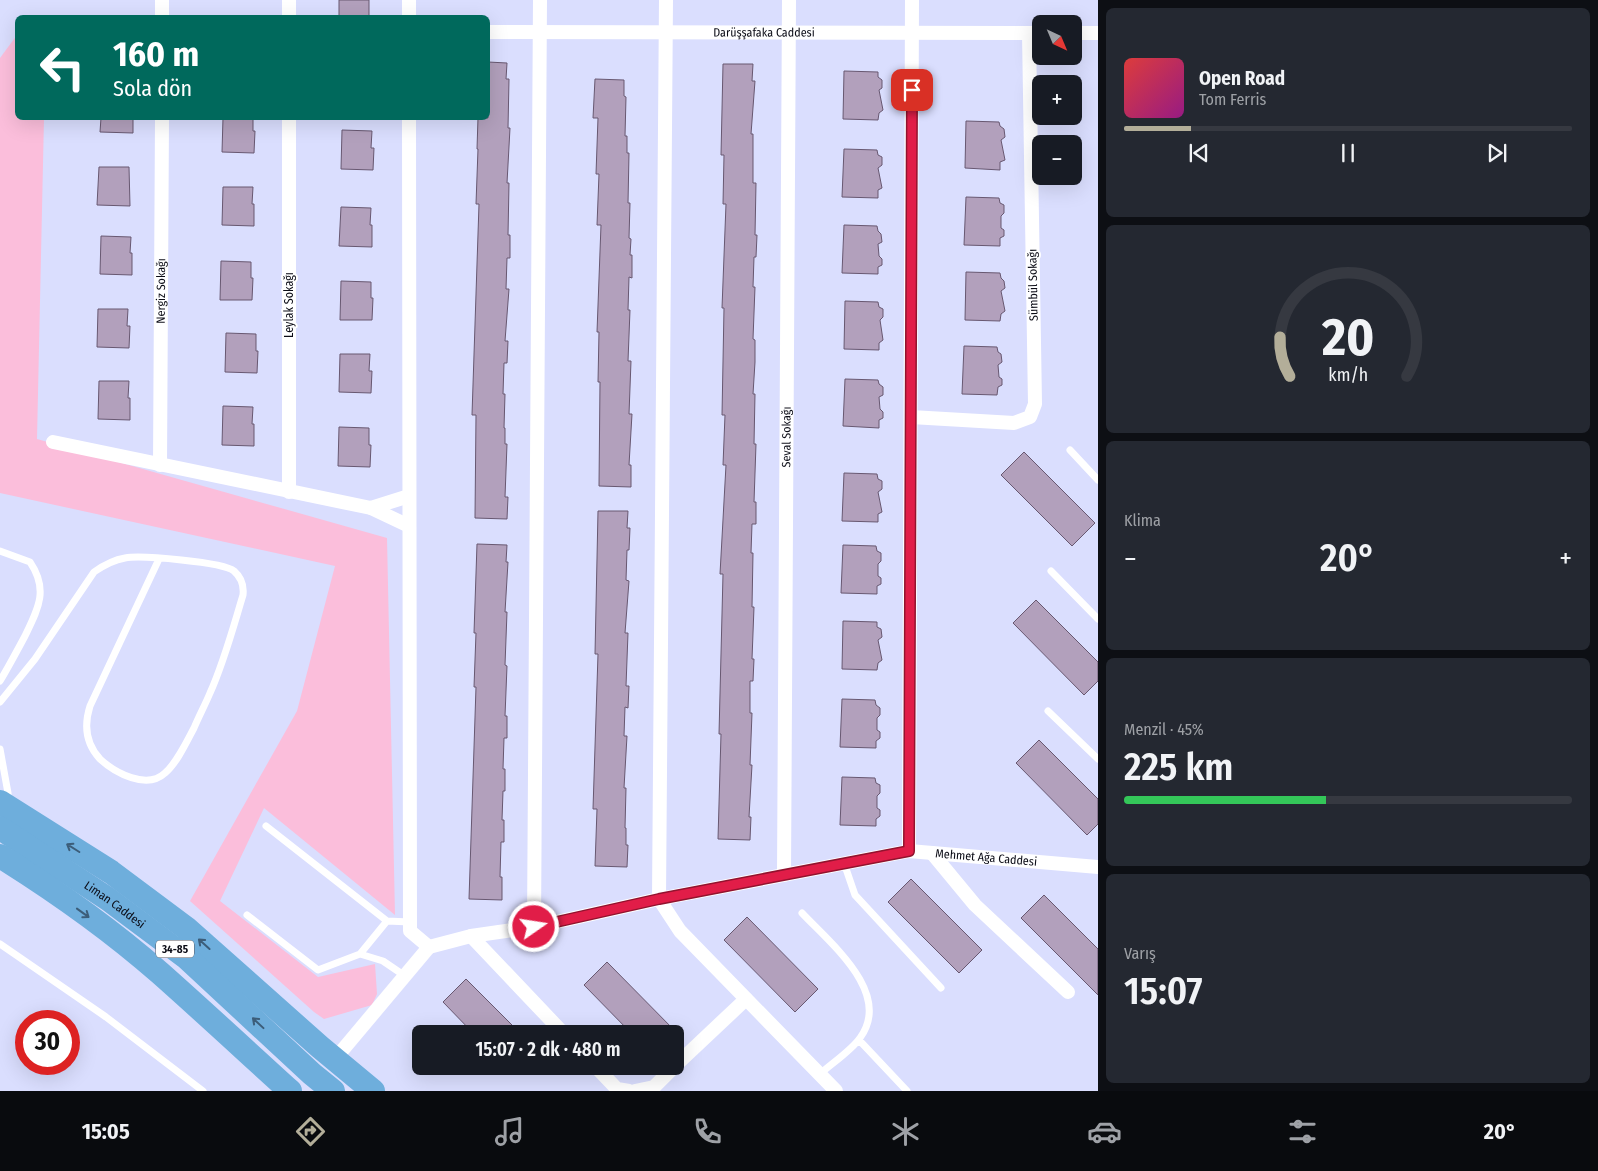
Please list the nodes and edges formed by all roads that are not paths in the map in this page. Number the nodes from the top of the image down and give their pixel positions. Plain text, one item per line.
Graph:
1 (162, 0) edge
2 (289, 0) edge
3 (409, 0) edge
4 (540, 0) edge
5 (666, 0) edge
6 (789, 0) edge
7 (912, 0) edge
8 (162, 15) edge
9 (289, 15) edge
10 (409, 15) edge
11 (490, 32) edge
12 (539, 32) junction
13 (666, 32) junction
14 (788, 32) junction
15 (912, 32) junction
16 (1032, 32) edge
17 (1082, 32) edge
18 (1098, 32) edge
19 (1035, 65) edge
20 (162, 120) edge
21 (289, 120) edge
22 (409, 120) edge
23 (911, 417) junction
24 (53, 442) dead end
25 (1070, 450) dead end
26 (160, 465) junction
27 (1098, 480) edge
28 (289, 492) junction
29 (409, 496) junction
30 (371, 508) junction
31 (409, 526) junction
32 (0, 551) edge
33 (159, 559) junction
34 (1051, 570) dead end
35 (1098, 619) edge
36 (0, 681) edge
37 (0, 702) edge
38 (1048, 712) dead end
39 (0, 749) edge
40 (1098, 758) edge
41 (3, 812) edge
42 (266, 826) dead end
43 (909, 851) junction
44 (932, 853) junction
45 (0, 856) edge
46 (844, 863) junction
47 (1098, 867) edge
48 (784, 875) junction
49 (659, 899) junction
50 (802, 913) dead end
51 (247, 915) dead end
52 (387, 921) junction
53 (410, 927) junction
54 (534, 927) junction
55 (471, 936) junction
56 (0, 944) edge
57 (429, 947) junction
58 (360, 954) junction
59 (187, 958) junction
60 (405, 976) junction
61 (254, 987) junction
62 (941, 988) dead end
63 (1068, 992) dead end
64 (746, 999) junction
65 (555, 1025) edge
66 (860, 1040) junction
67 (684, 1058) edge
68 (335, 1059) junction
69 (312, 1074) junction
70 (820, 1074) junction
71 (603, 1075) edge
72 (666, 1075) edge
73 (203, 1091) edge
74 (290, 1091) edge
75 (333, 1091) edge
76 (373, 1091) edge
77 (629, 1091) edge
78 (635, 1091) edge
79 (836, 1091) edge
80 (907, 1091) edge

1 - 8 street
2 - 9 street
3 - 10 street
4 - 12 street
5 - 13 street
6 - 14 street, Seval Sokağı
7 - 15 street
11 - 12 street, Darüşşafaka Caddesi
12 - 13 street, Darüşşafaka Caddesi
12 - 54 street
13 - 14 street, Darüşşafaka Caddesi
13 - 49 street
14 - 15 street, Darüşşafaka Caddesi
14 - 48 street, Seval Sokağı
15 - 16 street, Darüşşafaka Caddesi
15 - 23 street
17 - 18 street
19 - 23 street, Sümbül Sokağı
20 - 26 street, Nergiz Sokağı
21 - 28 street, Leylak Sokağı
22 - 29 street
23 - 43 street
24 - 26 street
25 - 27 lane
26 - 28 street
28 - 30 street
29 - 30 street
29 - 31 street
30 - 31 street
31 - 53 street
32 - 36 lane
33 - 33 lane
33 - 37 lane
34 - 35 lane
38 - 40 lane
39 - 41 lane
41 - 59 highway, Liman Caddesi / 34-85
61 -> 41 highway
42 - 52 lane
43 - 44 street, Mehmet Ağa Caddesi
43 - 46 street, Mehmet Ağa Caddesi
44 - 47 street, Mehmet Ağa Caddesi
44 - 63 street
45 -> 74 highway, Liman Caddesi / 34-85
46 - 48 street, Mehmet Ağa Caddesi
46 - 62 lane
48 - 49 street, Mehmet Ağa Caddesi
49 - 54 street, Mehmet Ağa Caddesi
49 - 64 street
50 - 66 lane
51 - 58 lane
52 - 53 lane
52 - 58 lane
53 - 57 street
54 - 55 street, Mehmet Ağa Caddesi
55 - 57 street, Mehmet Ağa Caddesi
55 - 65 street
56 - 73 lane
57 - 60 street
58 - 60 lane
59 - 61 highway
69 -> 59 highway, Liman Caddesi / 34-85
60 - 68 street
61 - 68 highway
61 - 69 highway
64 - 67 street
64 - 70 street
66 - 70 lane
66 - 80 lane
68 - 76 highway
69 - 75 highway, Liman Caddesi / 34-85
70 - 79 street
71 - 77 street
72 - 78 street

